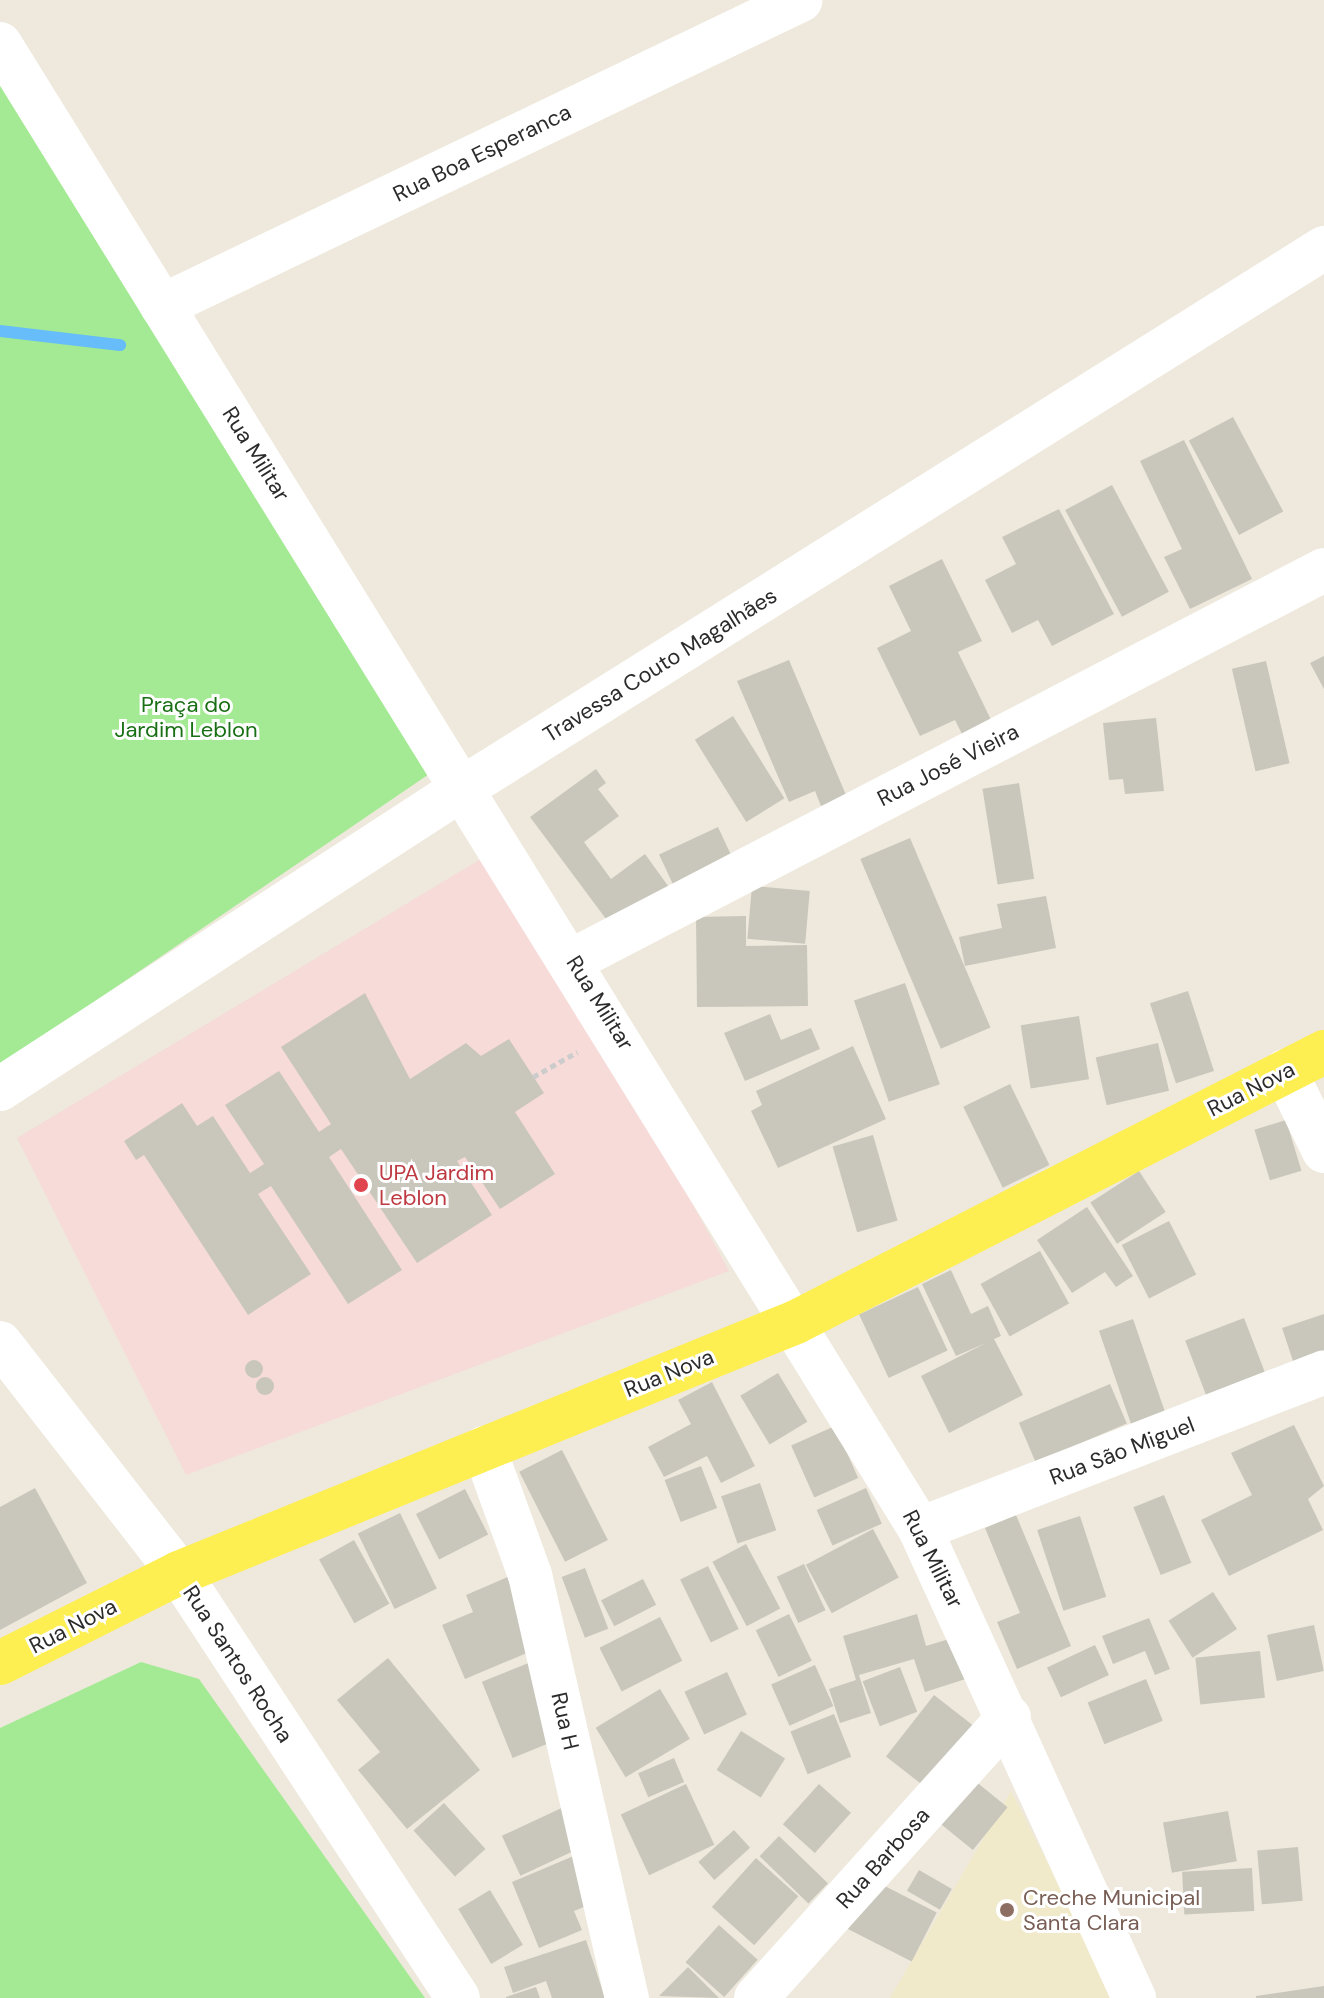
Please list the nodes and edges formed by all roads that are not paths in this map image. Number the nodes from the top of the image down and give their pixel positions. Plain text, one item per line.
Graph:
1 (801, 0) edge
2 (0, 44) edge
3 (1324, 248) edge
4 (162, 306) junction
5 (1324, 570) edge
6 (466, 786) junction
7 (573, 960) junction
8 (1324, 1052) edge
9 (1285, 1071) junction
10 (0, 1089) edge
11 (1324, 1151) edge
12 (796, 1322) junction
13 (0, 1343) edge
14 (1324, 1372) edge
15 (484, 1448) junction
16 (920, 1529) junction
17 (179, 1573) junction
18 (0, 1663) edge
19 (1009, 1717) junction
20 (458, 1998) edge
21 (627, 1998) edge
22 (756, 1998) edge
23 (1134, 1998) edge

1 - 4 street, Rua Boa Esperanca
2 - 4 street, Rua Militar
3 - 6 street, Travessa Couto Magalhães
4 - 6 street, Rua Militar
5 - 7 street, Rua José Vieira
6 - 7 street, Rua Militar
6 - 10 street, Travessa Couto Magalhães
7 - 12 street, Rua Militar
8 - 9 main road, Rua Nova
9 - 11 street
9 - 12 main road, Rua Nova
12 - 15 main road, Rua Nova
12 - 16 street, Rua Militar
13 - 17 street, Rua Santos Rocha
14 - 16 street, Rua São Miguel
15 - 17 main road, Rua Nova
15 - 21 street, Rua H
16 - 19 street, Rua Militar
17 - 18 main road, Rua Nova
17 - 20 street, Rua Santos Rocha
19 - 22 street, Rua Barbosa
19 - 23 street, Rua Militar

